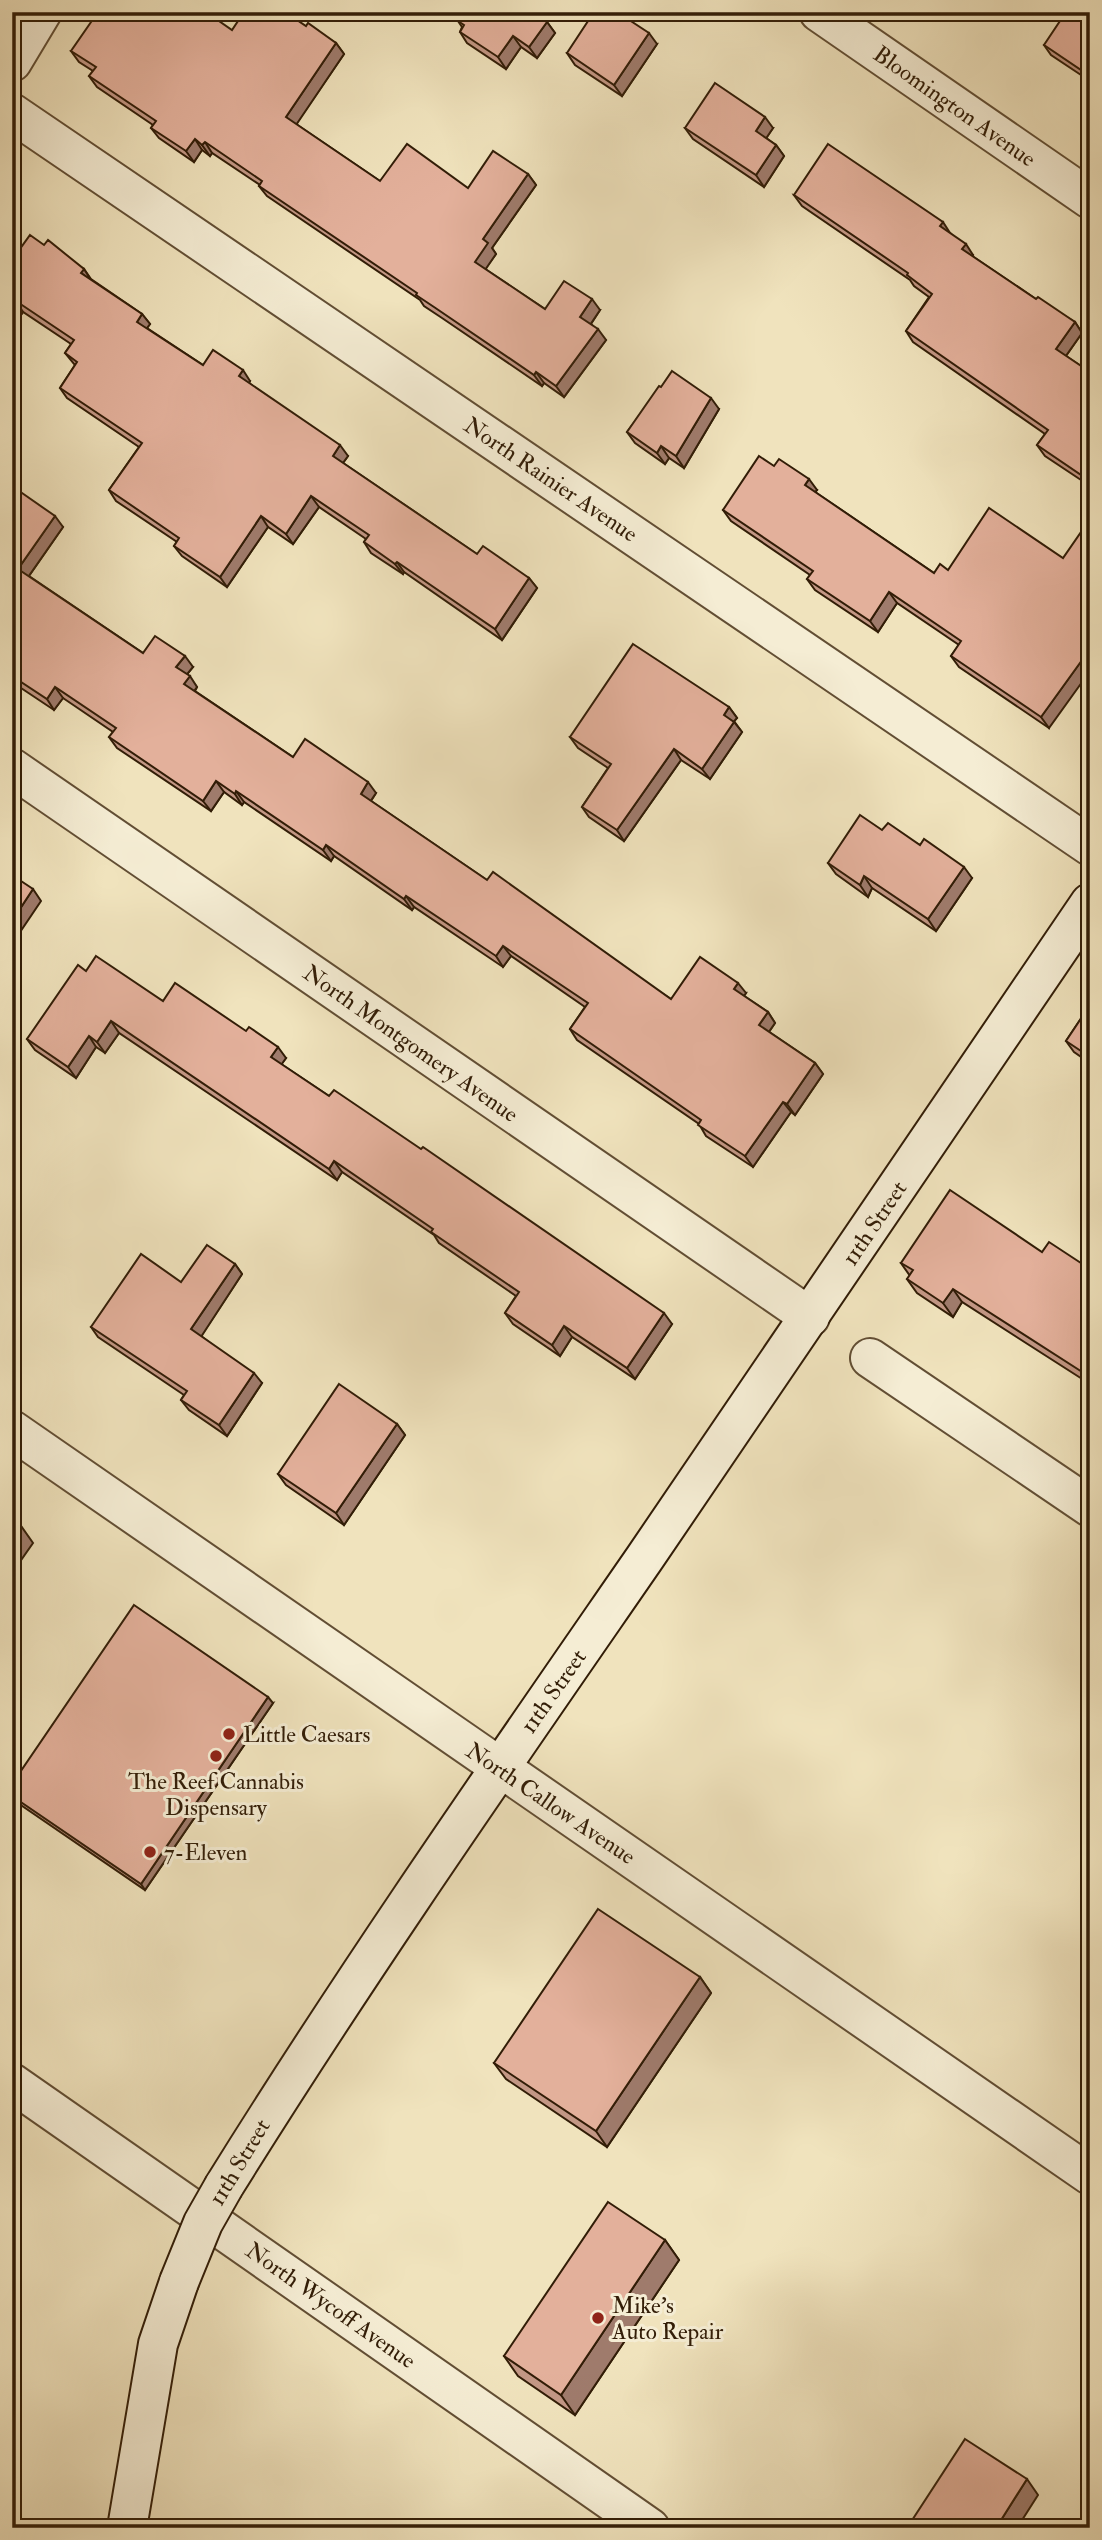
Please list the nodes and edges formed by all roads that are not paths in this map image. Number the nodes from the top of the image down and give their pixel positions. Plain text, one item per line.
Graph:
1 (42, 12) edge
2 (820, 12) edge
3 (12, 62) edge
4 (12, 113) edge
5 (1090, 199) edge
6 (12, 768) edge
7 (1090, 846) edge
8 (1090, 903) edge
9 (810, 1317) junction
10 (870, 1358) dead end
11 (12, 1430) edge
12 (1090, 1507) edge
13 (499, 1769) junction
14 (12, 2083) edge
15 (1090, 2175) edge
16 (127, 2528) edge
17 (650, 2528) edge

1 - 3 street
2 - 5 street, Bloomington Avenue
4 - 7 street, North Rainier Avenue
6 - 9 street, North Montgomery Avenue
8 - 9 street, 11th Street
9 - 13 street, 11th Street
10 - 12 street
11 - 13 street, North Callow Avenue
13 - 15 street, North Callow Avenue
13 - 16 street, 11th Street, bridge
14 - 17 street, North Wycoff Avenue

